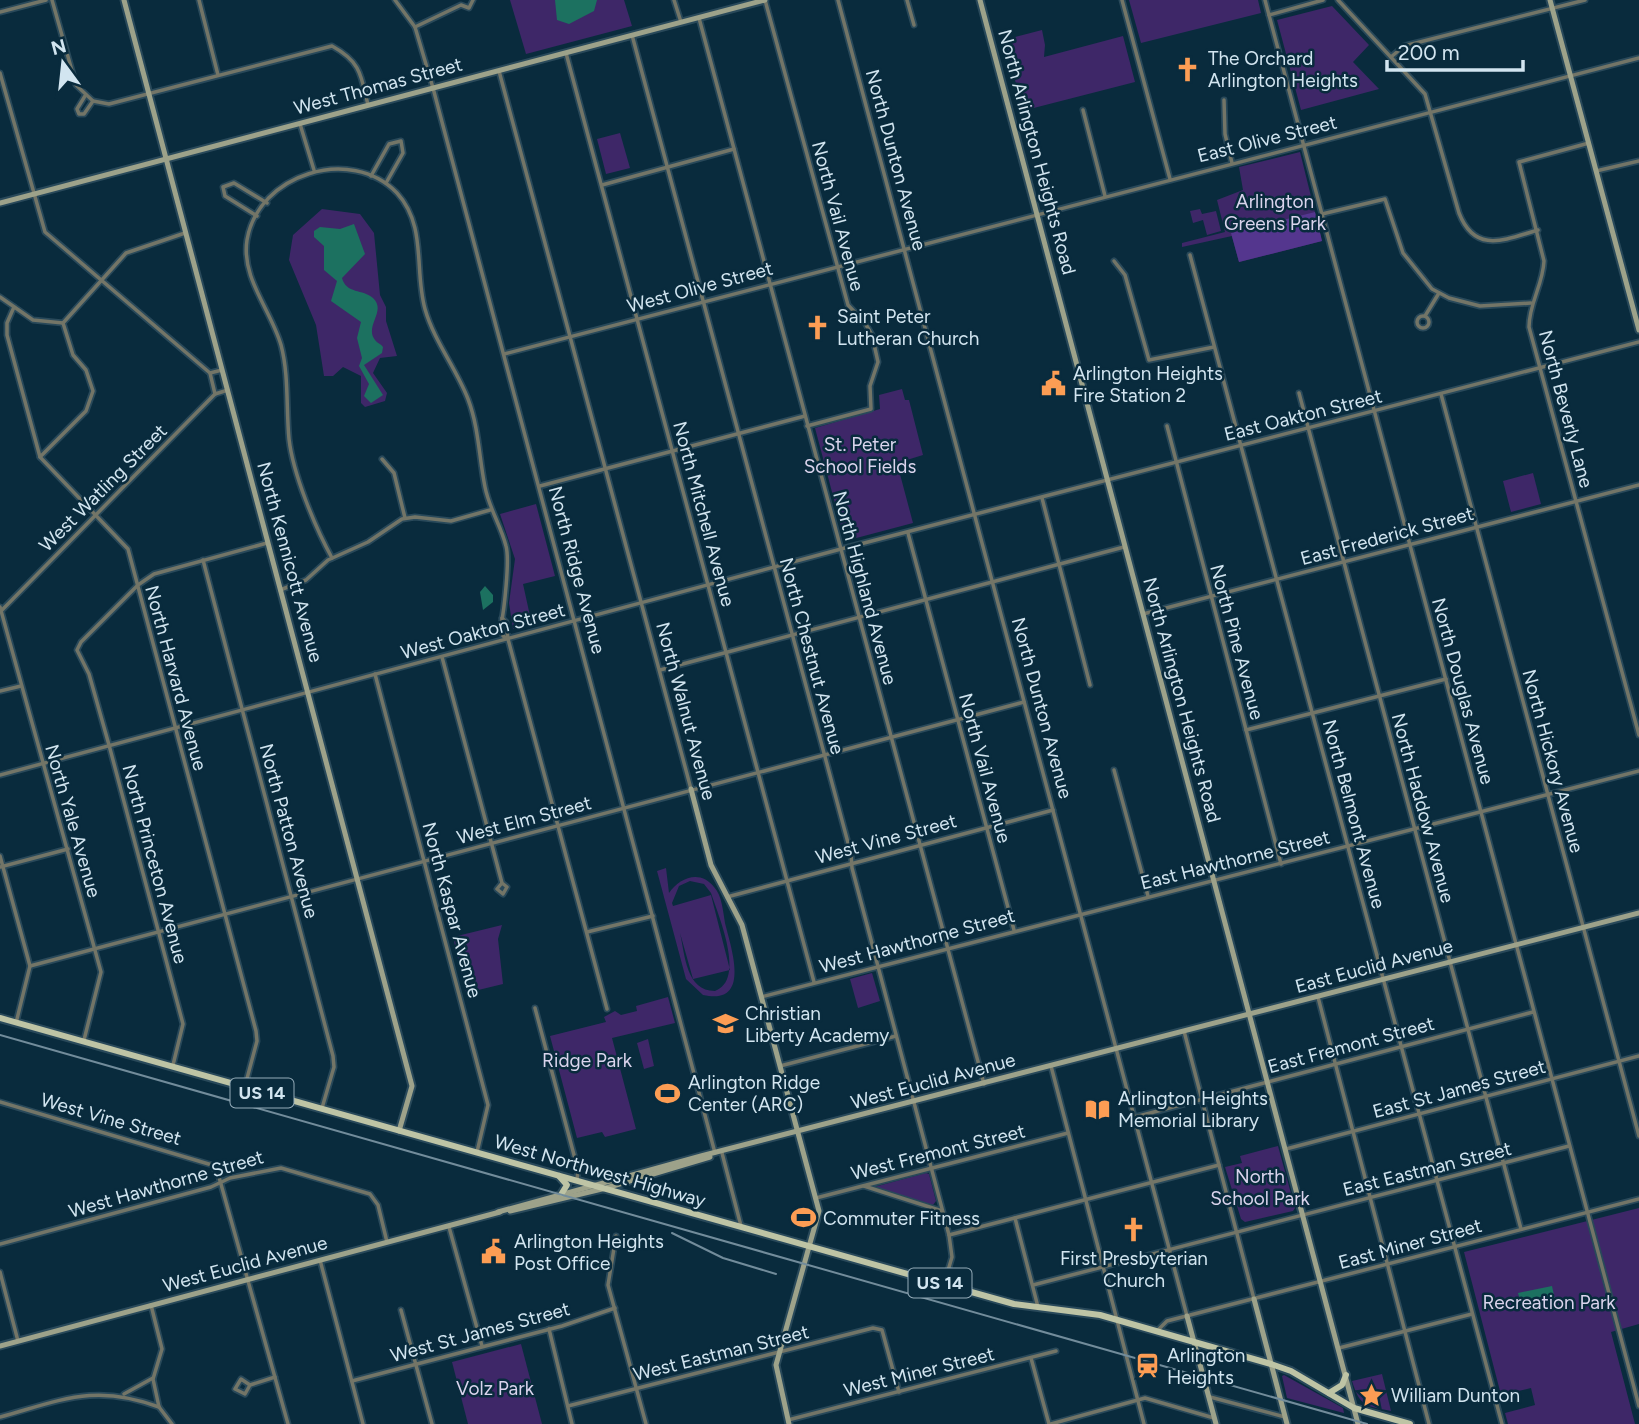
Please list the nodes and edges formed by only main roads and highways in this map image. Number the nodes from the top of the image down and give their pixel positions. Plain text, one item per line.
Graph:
1 (0, 1018) edge
2 (558, 1175) junction
3 (562, 1193) road end
4 (1346, 1375) road end
5 (1329, 1393) junction
6 (1410, 1424) edge

1 - 2 main road, West Northwest Highway / US 14
2 - 3 main road
2 - 5 main road, West Northwest Highway / US 14
4 - 5 main road
5 - 6 main road, US 14

